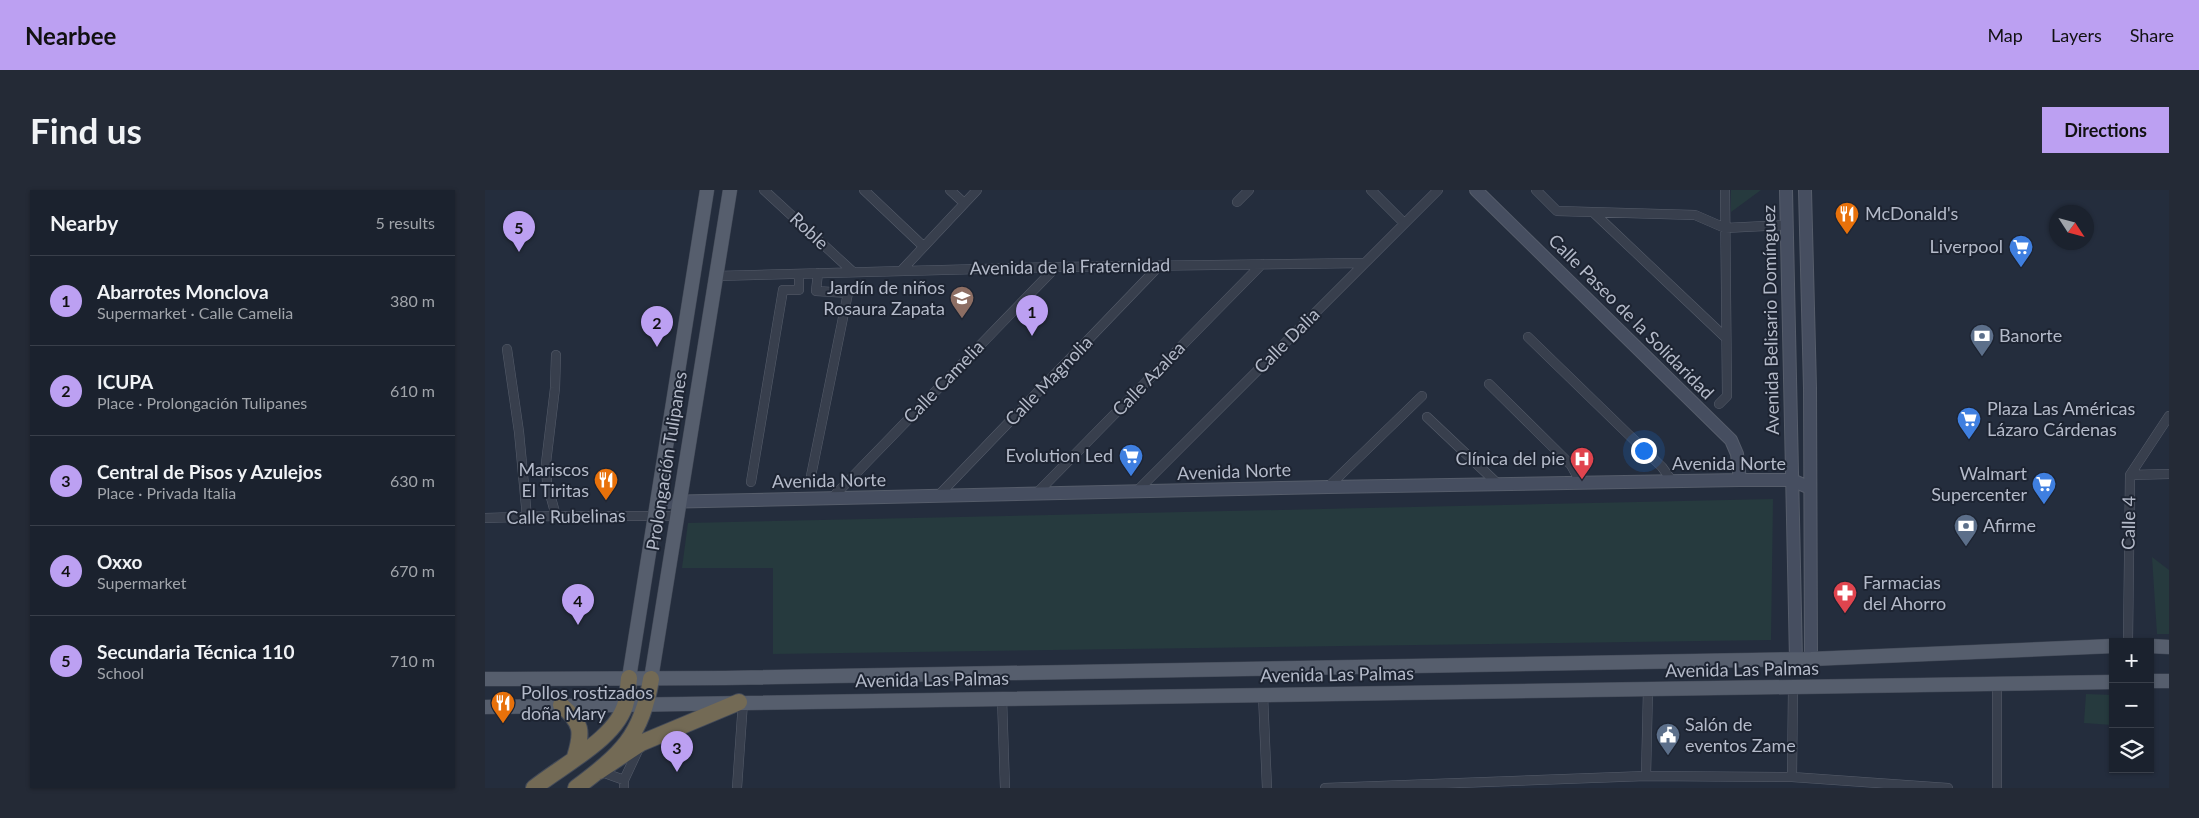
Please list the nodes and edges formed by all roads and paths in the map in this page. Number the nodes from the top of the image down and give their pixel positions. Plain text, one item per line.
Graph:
1 (707, 190) edge
2 (730, 190) edge
3 (764, 190) edge
4 (864, 190) edge
5 (950, 190) edge
6 (977, 190) edge
7 (1249, 190) edge
8 (1371, 190) edge
9 (1438, 190) edge
10 (1476, 190) edge
11 (1536, 190) edge
12 (1725, 190) edge
13 (1786, 190) edge
14 (1805, 190) edge
15 (1237, 202) dead end
16 (964, 204) junction
17 (1594, 213) junction
18 (1404, 223) junction
19 (1787, 225) junction
20 (1725, 228) junction
21 (923, 246) junction
22 (1365, 263) junction
23 (1262, 264) junction
24 (1160, 265) junction
25 (1056, 266) junction
26 (901, 271) junction
27 (853, 272) junction
28 (818, 273) junction
29 (799, 274) junction
30 (716, 276) junction
31 (799, 290) junction
32 (816, 292) junction
33 (1528, 337) dead end
34 (1726, 338) junction
35 (507, 349) dead end
36 (556, 355) dead end
37 (1489, 384) dead end
38 (675, 387) junction
39 (698, 389) junction
40 (1422, 396) dead end
41 (1719, 404) dead end
42 (2169, 416) edge
43 (1427, 417) dead end
44 (2169, 474) edge
45 (2130, 475) junction
46 (811, 476) dead end
47 (1740, 480) junction
48 (1792, 480) junction
49 (1672, 481) junction
50 (751, 482) dead end
51 (1581, 483) junction
52 (1499, 485) junction
53 (1328, 487) junction
54 (1809, 488) junction
55 (1136, 492) junction
56 (1036, 494) junction
57 (938, 496) junction
58 (832, 498) junction
59 (680, 501) junction
60 (657, 509) junction
61 (556, 516) junction
62 (677, 516) junction
63 (527, 517) junction
64 (485, 518) edge
65 (1812, 600) junction
66 (1795, 602) junction
67 (2127, 638) edge
68 (2109, 646) edge
69 (2154, 646) edge
70 (2169, 648) edge
71 (1811, 659) junction
72 (1796, 660) junction
73 (629, 678) junction
74 (485, 679) edge
75 (651, 679) junction
76 (2169, 681) edge
77 (2109, 682) edge
78 (2154, 682) edge
79 (1997, 684) junction
80 (1793, 688) junction
81 (1648, 690) junction
82 (1263, 695) junction
83 (1002, 698) junction
84 (647, 702) junction
85 (741, 702) junction
86 (626, 703) junction
87 (485, 706) edge
88 (561, 706) junction
89 (641, 743) junction
90 (575, 757) junction
91 (599, 771) junction
92 (1646, 776) junction
93 (1792, 777) junction
94 (551, 783) edge
95 (624, 784) edge
96 (534, 788) edge
97 (576, 788) edge
98 (737, 788) edge
99 (1005, 788) edge
100 (1267, 788) edge
101 (1325, 788) edge
102 (1948, 788) edge
103 (1997, 788) edge

1 - 38 main road, Prolongación Tulipanes
2 - 30 main road, Prolongación Tulipanes
3 - 27 street, Roble
4 - 21 street
5 - 16 street
6 - 16 street
7 - 15 street
8 - 18 street
9 - 18 street, Calle Dalia
10 - 47 street, Calle Paseo de la Solidaridad
11 - 17 street
12 - 20 street
13 - 19 street, Avenida Belisario Domínguez
14 - 54 street, Avenida Belisario Domínguez
16 - 21 street
17 - 20 street
17 - 34 street
18 - 22 street, Calle Dalia
19 - 20 street
19 - 48 street, Avenida Belisario Domínguez
20 - 34 street
21 - 26 street
22 - 23 street, Avenida de la Fraternidad
22 - 55 street, Calle Dalia
23 - 24 street, Avenida de la Fraternidad
23 - 56 street, Calle Azalea
24 - 25 street, Avenida de la Fraternidad
24 - 57 street, Calle Magnolia
25 - 26 street, Avenida de la Fraternidad
25 - 58 street, Calle Camelia
26 - 27 street, Avenida de la Fraternidad
27 - 28 street, Avenida de la Fraternidad
28 - 29 street, Avenida de la Fraternidad
28 - 32 street
29 - 30 street, Avenida de la Fraternidad
29 - 31 street
30 - 39 main road, Prolongación Tulipanes
31 - 32 street
31 - 50 street
32 - 46 street
33 - 49 street
34 - 41 street
35 - 63 street
36 - 61 street
37 - 51 street
38 - 39 main road
38 - 60 main road, Prolongación Tulipanes
39 - 59 main road, Prolongación Tulipanes
40 - 53 street
42 - 45 street, Calle 4
43 - 52 street
44 - 45 street
45 - 67 street, Calle 4
47 - 48 street, Avenida Norte
47 - 49 street, Avenida Norte
48 - 54 street, Avenida Norte
48 - 66 street, Avenida Belisario Domínguez
49 - 51 street, Avenida Norte
51 - 52 street, Avenida Norte
52 - 53 street, Avenida Norte
53 - 55 street, Avenida Norte
54 - 65 street, Avenida Belisario Domínguez
55 - 56 street, Avenida Norte
56 - 57 street, Avenida Norte
57 - 58 street, Avenida Norte
58 - 59 street, Avenida Norte
59 - 60 street, Avenida Norte
59 - 62 main road, Prolongación Tulipanes
60 - 61 street, Calle Rubelinas
60 - 62 street, Calle Rubelinas
60 - 73 main road, Prolongación Tulipanes
61 - 63 street, Calle Rubelinas
62 - 75 main road, Prolongación Tulipanes
63 - 64 street, Calle Rubelinas
65 - 66 street
65 - 71 street, Avenida Belisario Domínguez
66 - 72 street, Avenida Belisario Domínguez
68 - 71 main road, Avenida Las Palmas
69 - 70 main road
71 - 72 main road, Avenida Las Palmas
72 - 75 main road, Avenida Las Palmas
73 - 74 main road, Avenida Las Palmas
73 - 75 main road, Avenida Las Palmas
73 - 86 highway
75 - 84 highway
76 - 78 main road
77 - 79 main road, Avenida Las Palmas
79 - 80 main road, Avenida Las Palmas
79 - 103 street
80 - 81 main road, Avenida Las Palmas
80 - 93 street
81 - 82 main road, Avenida Las Palmas
81 - 92 street
82 - 83 main road, Avenida Las Palmas
82 - 100 street
83 - 85 main road, Avenida Las Palmas
83 - 99 street
84 - 85 main road, Avenida Las Palmas
84 - 86 main road, Avenida Las Palmas
84 - 91 highway
85 - 89 highway
85 - 98 street
86 - 88 main road, Avenida Las Palmas
86 - 90 highway
87 - 88 main road, Avenida Las Palmas
88 - 90 highway
89 - 91 highway
89 - 95 street
90 - 94 highway
91 - 95 street
91 - 97 highway
92 - 93 street
92 - 101 street
93 - 102 street
94 - 96 highway

